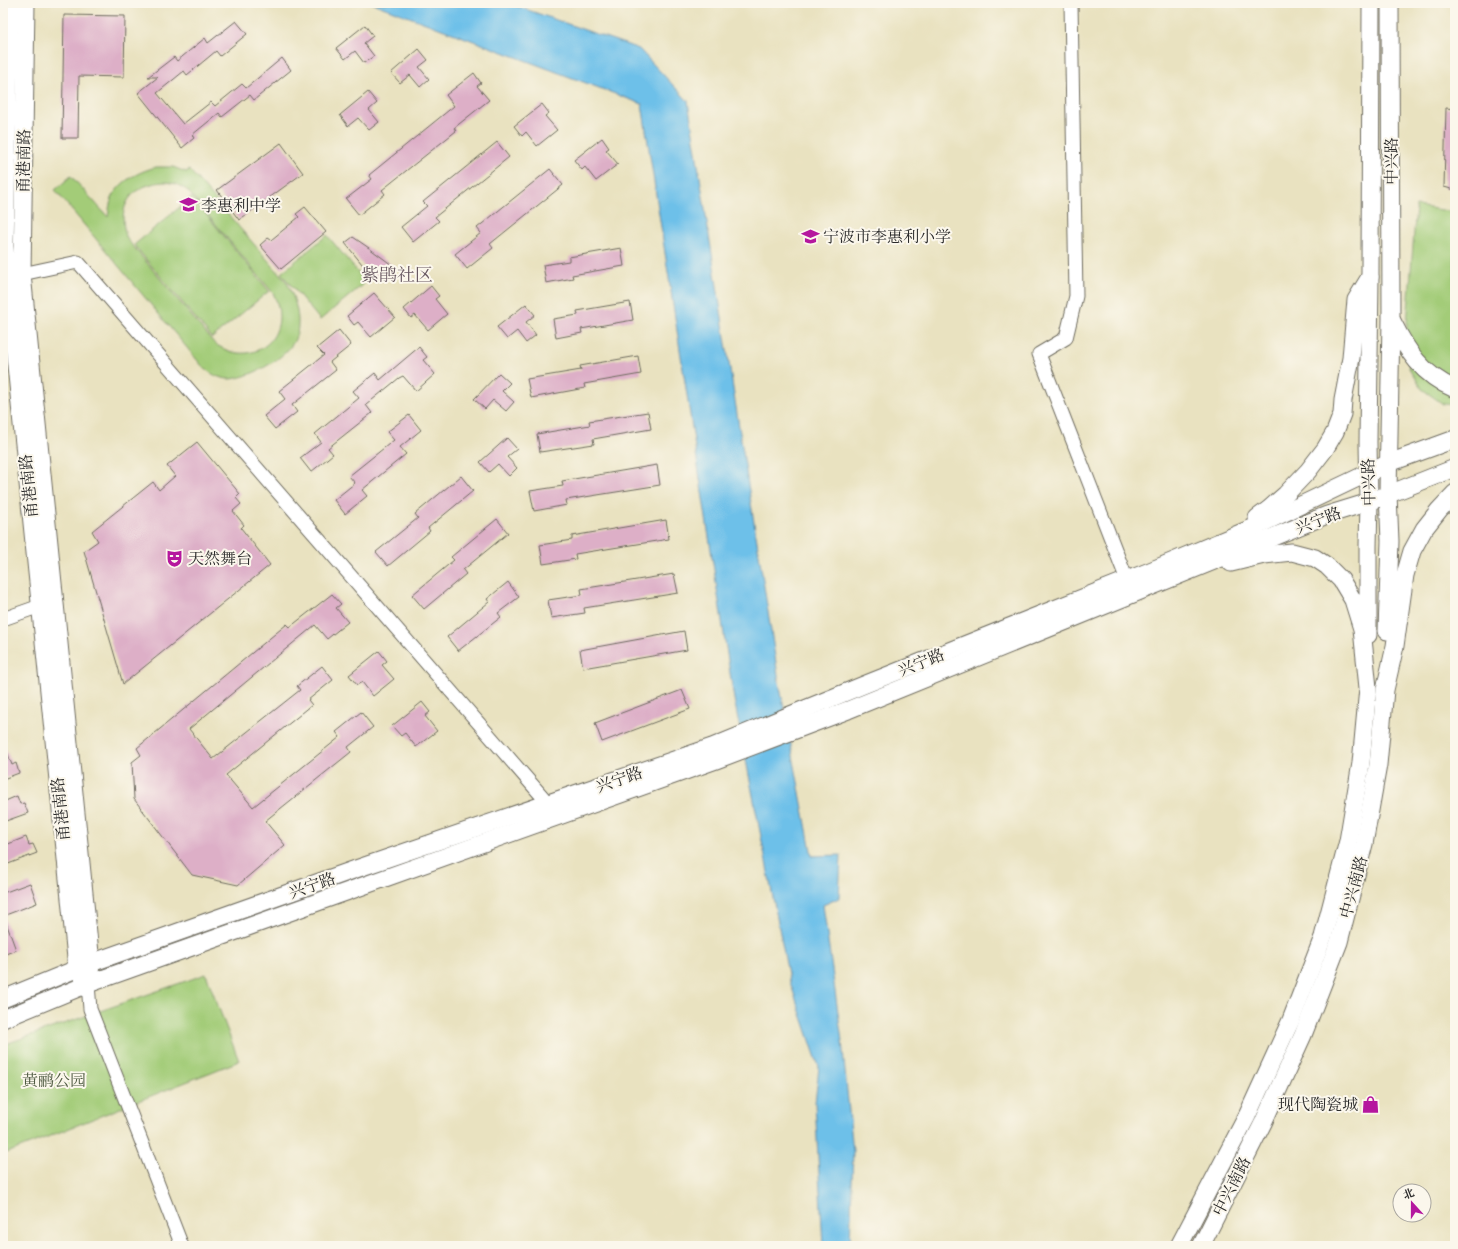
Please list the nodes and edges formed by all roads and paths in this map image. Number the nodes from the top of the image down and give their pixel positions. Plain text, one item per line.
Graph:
1 (10, 3) edge
2 (26, 3) edge
3 (1071, 3) edge
4 (1371, 3) edge
5 (1390, 3) edge
6 (11, 275) edge
7 (1370, 277) junction
8 (1391, 319) junction
9 (1450, 387) edge
10 (1455, 439) edge
11 (1389, 463) junction
12 (1455, 468) edge
13 (1369, 474) junction
14 (1455, 492) edge
15 (1388, 494) junction
16 (1369, 502) junction
17 (1226, 539) junction
18 (1204, 565) junction
19 (1327, 566) joint
20 (1127, 580) junction
21 (40, 606) junction
22 (3, 619) edge
23 (1368, 688) junction
24 (1384, 690) junction
25 (846, 702) junction
26 (714, 754) junction
27 (548, 803) junction
28 (1331, 940) junction
29 (84, 966) junction
30 (88, 984) junction
31 (3, 999) edge
32 (3, 1019) edge
33 (182, 1246) edge
34 (1179, 1246) edge
35 (1201, 1246) edge

1 - 6 main road, 甬港南路
2 - 6 main road, 甬港南路
3 - 20 street
4 - 7 main road, 中兴路
5 - 8 main road, 中兴路
6 - 21 main road, 甬港南路
6 - 27 street
6 - 29 main road, 甬港南路
7 - 13 main road, 中兴路
7 - 17 main road, 兴宁路
8 - 9 main road, 中兴路
8 - 11 main road, 中兴路
10 - 11 main road, 兴宁路
11 - 13 main road, 兴宁路
11 - 15 main road, 中兴路
12 - 15 main road, 兴宁路
13 - 16 main road, 中兴路
13 - 17 main road, 兴宁路
14 - 24 main road, 中兴南路
15 - 16 main road, 兴宁路
15 - 24 main road, 中兴路
16 - 18 main road, 兴宁路
16 - 23 main road, 中兴路
17 - 20 main road, 兴宁路
18 - 19 main road, 兴宁路
18 - 25 main road, 兴宁路
19 - 23 main road, 中兴南路
20 - 25 main road, 兴宁路
21 - 22 street
21 - 29 main road, 甬港南路
23 - 28 main road, 中兴南路
24 - 28 main road, 中兴南路
25 - 26 main road, 兴宁路
26 - 27 main road, 兴宁路
26 - 30 main road, 兴宁路
27 - 29 main road, 兴宁路
28 - 34 main road, 中兴南路
28 - 35 main road, 中兴南路
29 - 30 main road
29 - 31 main road, 兴宁路
30 - 32 main road, 兴宁路
30 - 33 street

